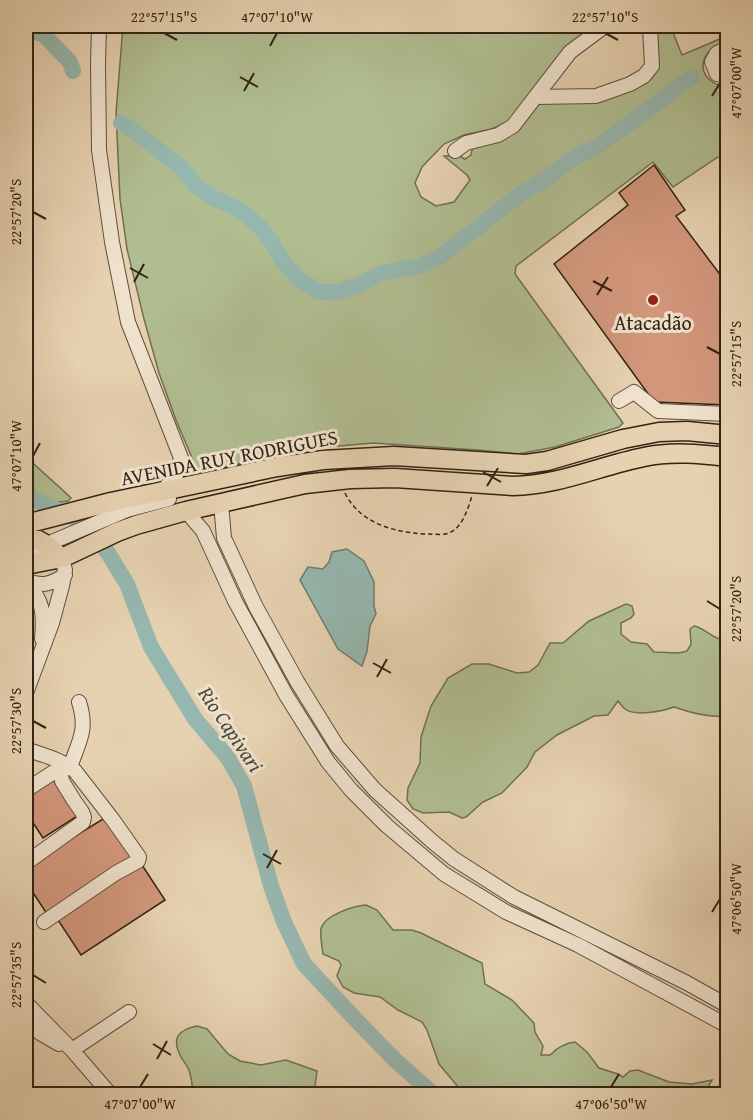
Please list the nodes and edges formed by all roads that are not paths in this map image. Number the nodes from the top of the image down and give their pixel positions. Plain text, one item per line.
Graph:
1 (99, 26) edge
2 (605, 26) edge
3 (650, 26) edge
4 (728, 48) edge
5 (728, 76) edge
6 (536, 96) junction
7 (455, 151) dead end
8 (619, 400) dead end
9 (728, 414) edge
10 (728, 435) edge
11 (728, 443) edge
12 (728, 450) edge
13 (646, 456) junction
14 (728, 457) edge
15 (728, 463) edge
16 (162, 492) junction
17 (221, 503) junction
18 (186, 512) junction
19 (30, 526) edge
20 (110, 527) junction
21 (26, 544) edge
22 (47, 545) junction
23 (26, 553) edge
24 (67, 555) junction
25 (26, 565) edge
26 (26, 582) edge
27 (42, 650) junction
28 (26, 693) edge
29 (79, 702) dead end
30 (26, 749) edge
31 (64, 766) junction
32 (26, 790) edge
33 (375, 790) junction
34 (365, 804) junction
35 (454, 860) junction
36 (26, 863) edge
37 (444, 874) junction
38 (44, 922) dead end
39 (26, 1003) edge
40 (728, 1006) edge
41 (129, 1012) dead end
42 (26, 1022) edge
43 (728, 1026) edge
44 (71, 1049) junction
45 (110, 1095) edge

1 - 16 street
2 - 6 street
3 - 6 street
4 - 5 street
6 - 7 street
8 - 9 street
10 - 16 main road, AVENIDA RUY RODRIGUES
11 - 20 street
12 - 20 street
13 - 14 main road
13 - 15 street
13 - 17 main road
16 - 19 main road, AVENIDA RUY RODRIGUES
17 - 18 main road
17 - 33 street
18 - 20 main road
18 - 34 street
19 - 22 main road
20 - 24 main road
21 - 22 street
22 - 23 street
22 - 24 main road
24 - 25 main road
24 - 26 street
24 - 27 street
26 - 27 street
27 - 28 street
29 - 31 street
30 - 31 street
31 - 32 street
31 - 36 street
31 - 38 street
33 - 34 street
33 - 35 street
34 - 37 street
35 - 37 street
35 - 40 street
37 - 43 street
39 - 44 street
41 - 44 street
42 - 44 street
44 - 45 street

